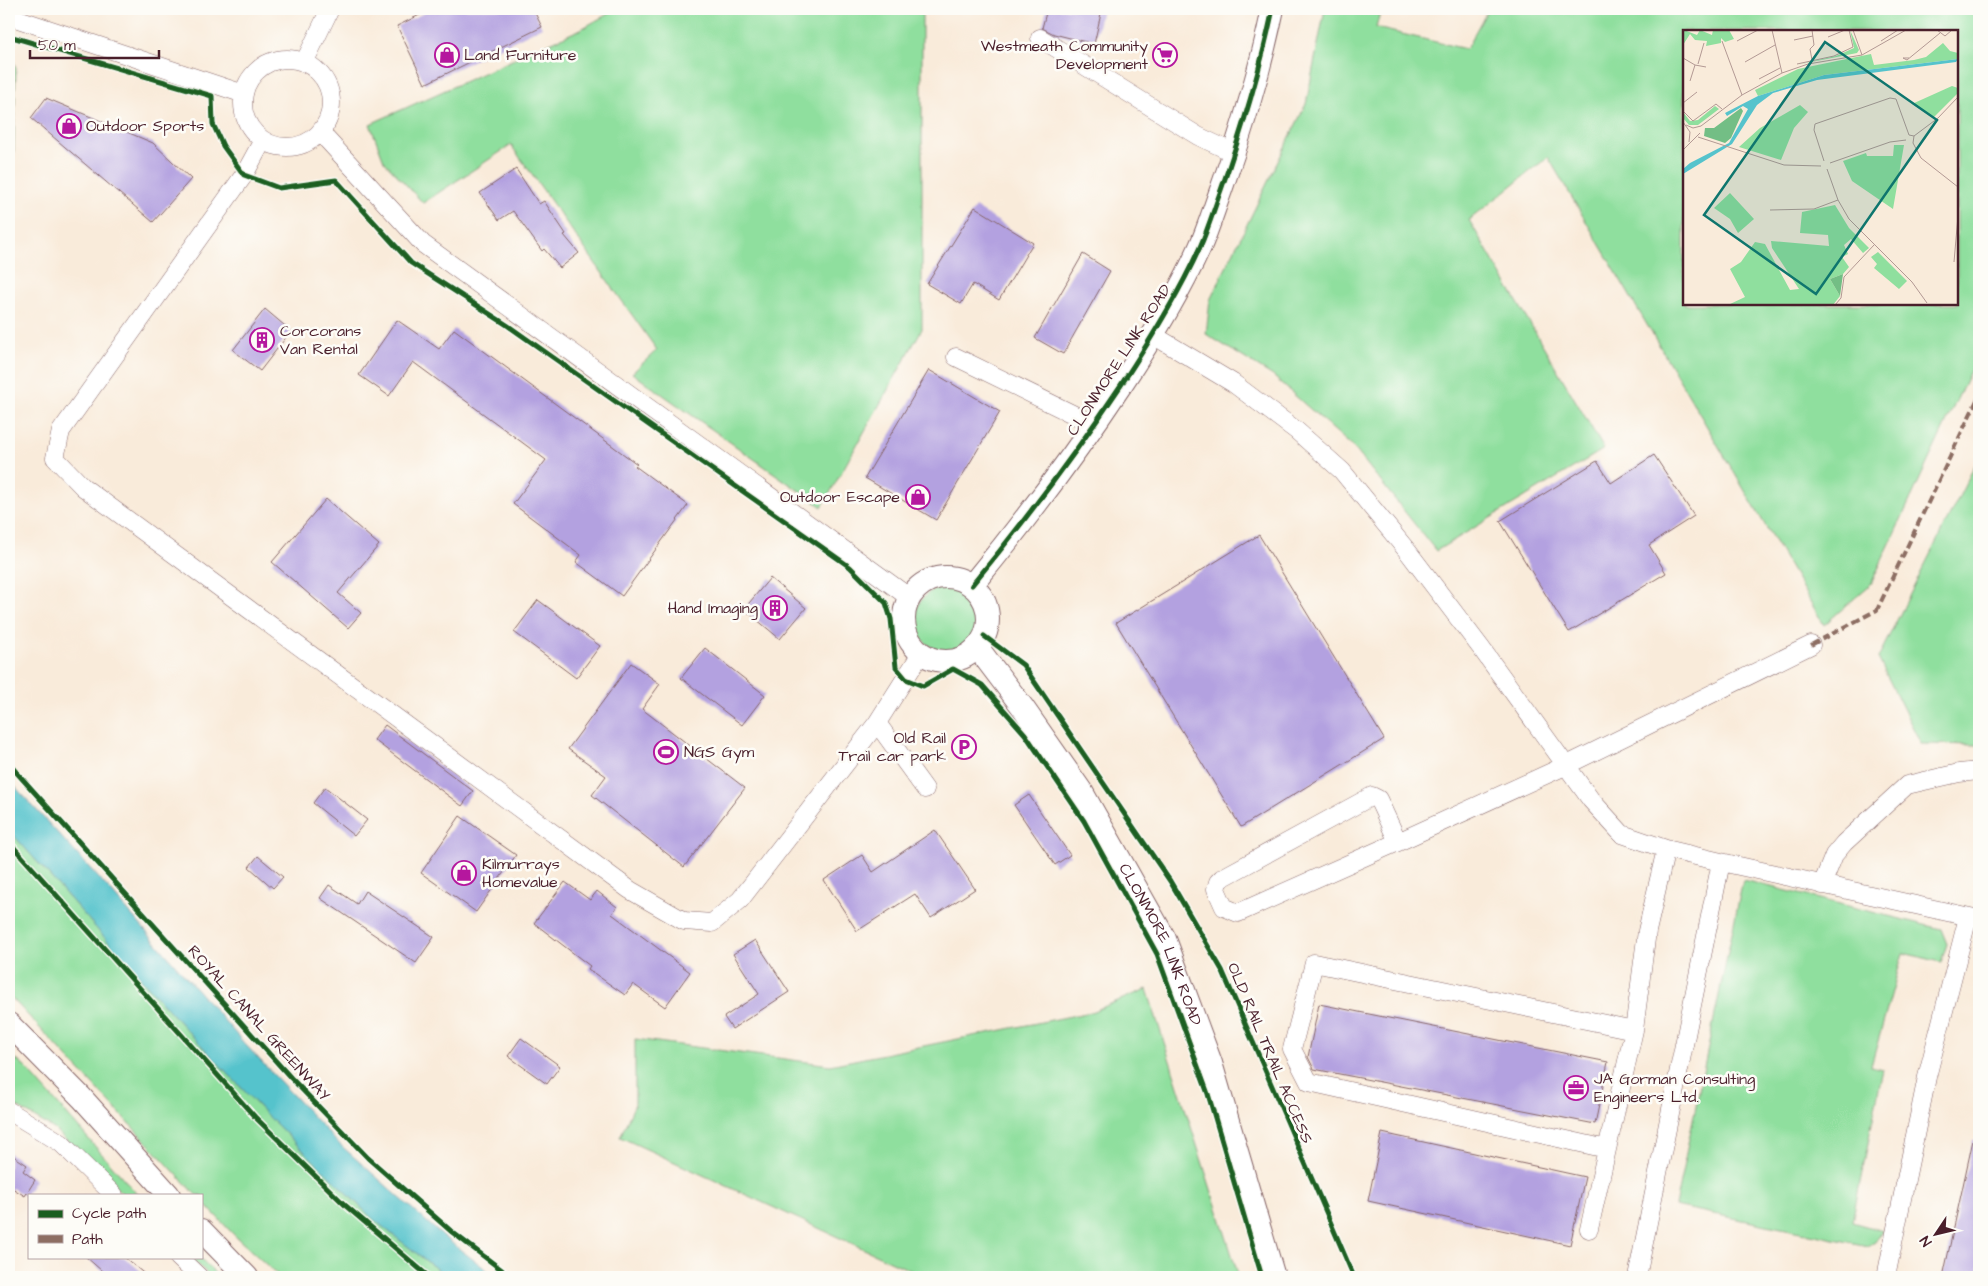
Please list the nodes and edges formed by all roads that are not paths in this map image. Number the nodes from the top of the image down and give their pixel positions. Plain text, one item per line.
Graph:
1 (330, 9) edge
2 (1273, 9) edge
3 (9, 16) edge
4 (1040, 38) dead end
5 (304, 63) junction
6 (244, 94) junction
7 (320, 132) junction
8 (263, 140) junction
9 (1234, 153) junction
10 (1153, 335) junction
11 (956, 357) dead end
12 (1094, 425) junction
13 (972, 585) junction
14 (910, 598) junction
15 (1811, 645) dead end
16 (977, 647) junction
17 (922, 652) junction
18 (877, 723) junction
19 (1567, 765) junction
20 (1979, 771) edge
21 (925, 789) dead end
22 (1398, 842) junction
23 (1666, 849) junction
24 (1721, 862) junction
25 (1822, 885) junction
26 (1974, 918) edge
27 (9, 1024) edge
28 (1634, 1030) junction
29 (9, 1111) edge
30 (1607, 1149) junction
31 (113, 1194) edge
32 (168, 1194) edge
33 (1589, 1229) dead end
34 (202, 1231) edge
35 (179, 1258) edge
36 (199, 1277) edge
37 (247, 1277) edge
38 (1274, 1277) edge
39 (1637, 1277) edge
40 (1886, 1277) edge

1 - 5 street
2 - 9 main road, CLONMORE LINK ROAD
3 - 6 street
4 - 9 street
5 - 6 street
5 - 7 street
6 - 8 street
7 - 8 street
7 - 14 street
8 - 18 street
9 - 10 main road, CLONMORE LINK ROAD
10 - 12 main road, CLONMORE LINK ROAD
10 - 19 street
11 - 12 street
12 - 13 main road, CLONMORE LINK ROAD
13 - 14 main road
13 - 16 main road
14 - 17 main road
15 - 19 street
16 - 17 main road
16 - 38 main road, CLONMORE LINK ROAD
17 - 18 street
18 - 21 street
19 - 22 street
19 - 23 street
20 - 25 street
22 - 22 street
23 - 24 street
23 - 28 street
24 - 25 street
24 - 39 street
25 - 26 street
26 - 40 street
27 - 32 main road
28 - 30 street
28 - 30 street
29 - 31 street
30 - 33 street
34 - 37 main road
35 - 36 street

